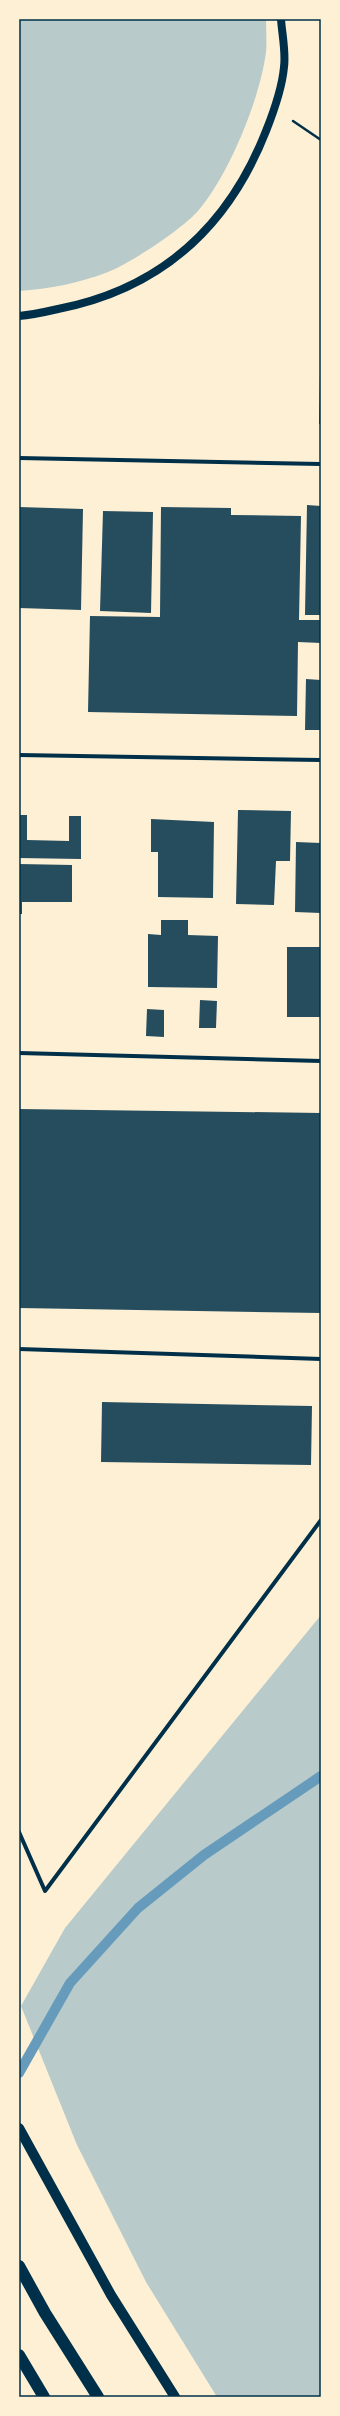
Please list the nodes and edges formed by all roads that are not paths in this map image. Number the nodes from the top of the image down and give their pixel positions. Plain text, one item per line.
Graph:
1 (281, 19) edge
2 (19, 316) edge
3 (19, 458) edge
4 (321, 464) edge
5 (19, 755) edge
6 (321, 760) edge
7 (19, 1053) edge
8 (321, 1061) edge
9 (19, 1349) edge
10 (321, 1359) edge
11 (321, 1520) edge
12 (19, 1832) edge
13 (19, 2128) edge
14 (19, 2266) edge
15 (19, 2355) edge
16 (44, 2397) edge
17 (98, 2397) edge
18 (175, 2397) edge

1 - 2 main road
3 - 4 street
5 - 6 street
7 - 8 street
9 - 10 street
11 - 12 street
13 - 18 main road
14 - 17 highway
15 - 16 highway

